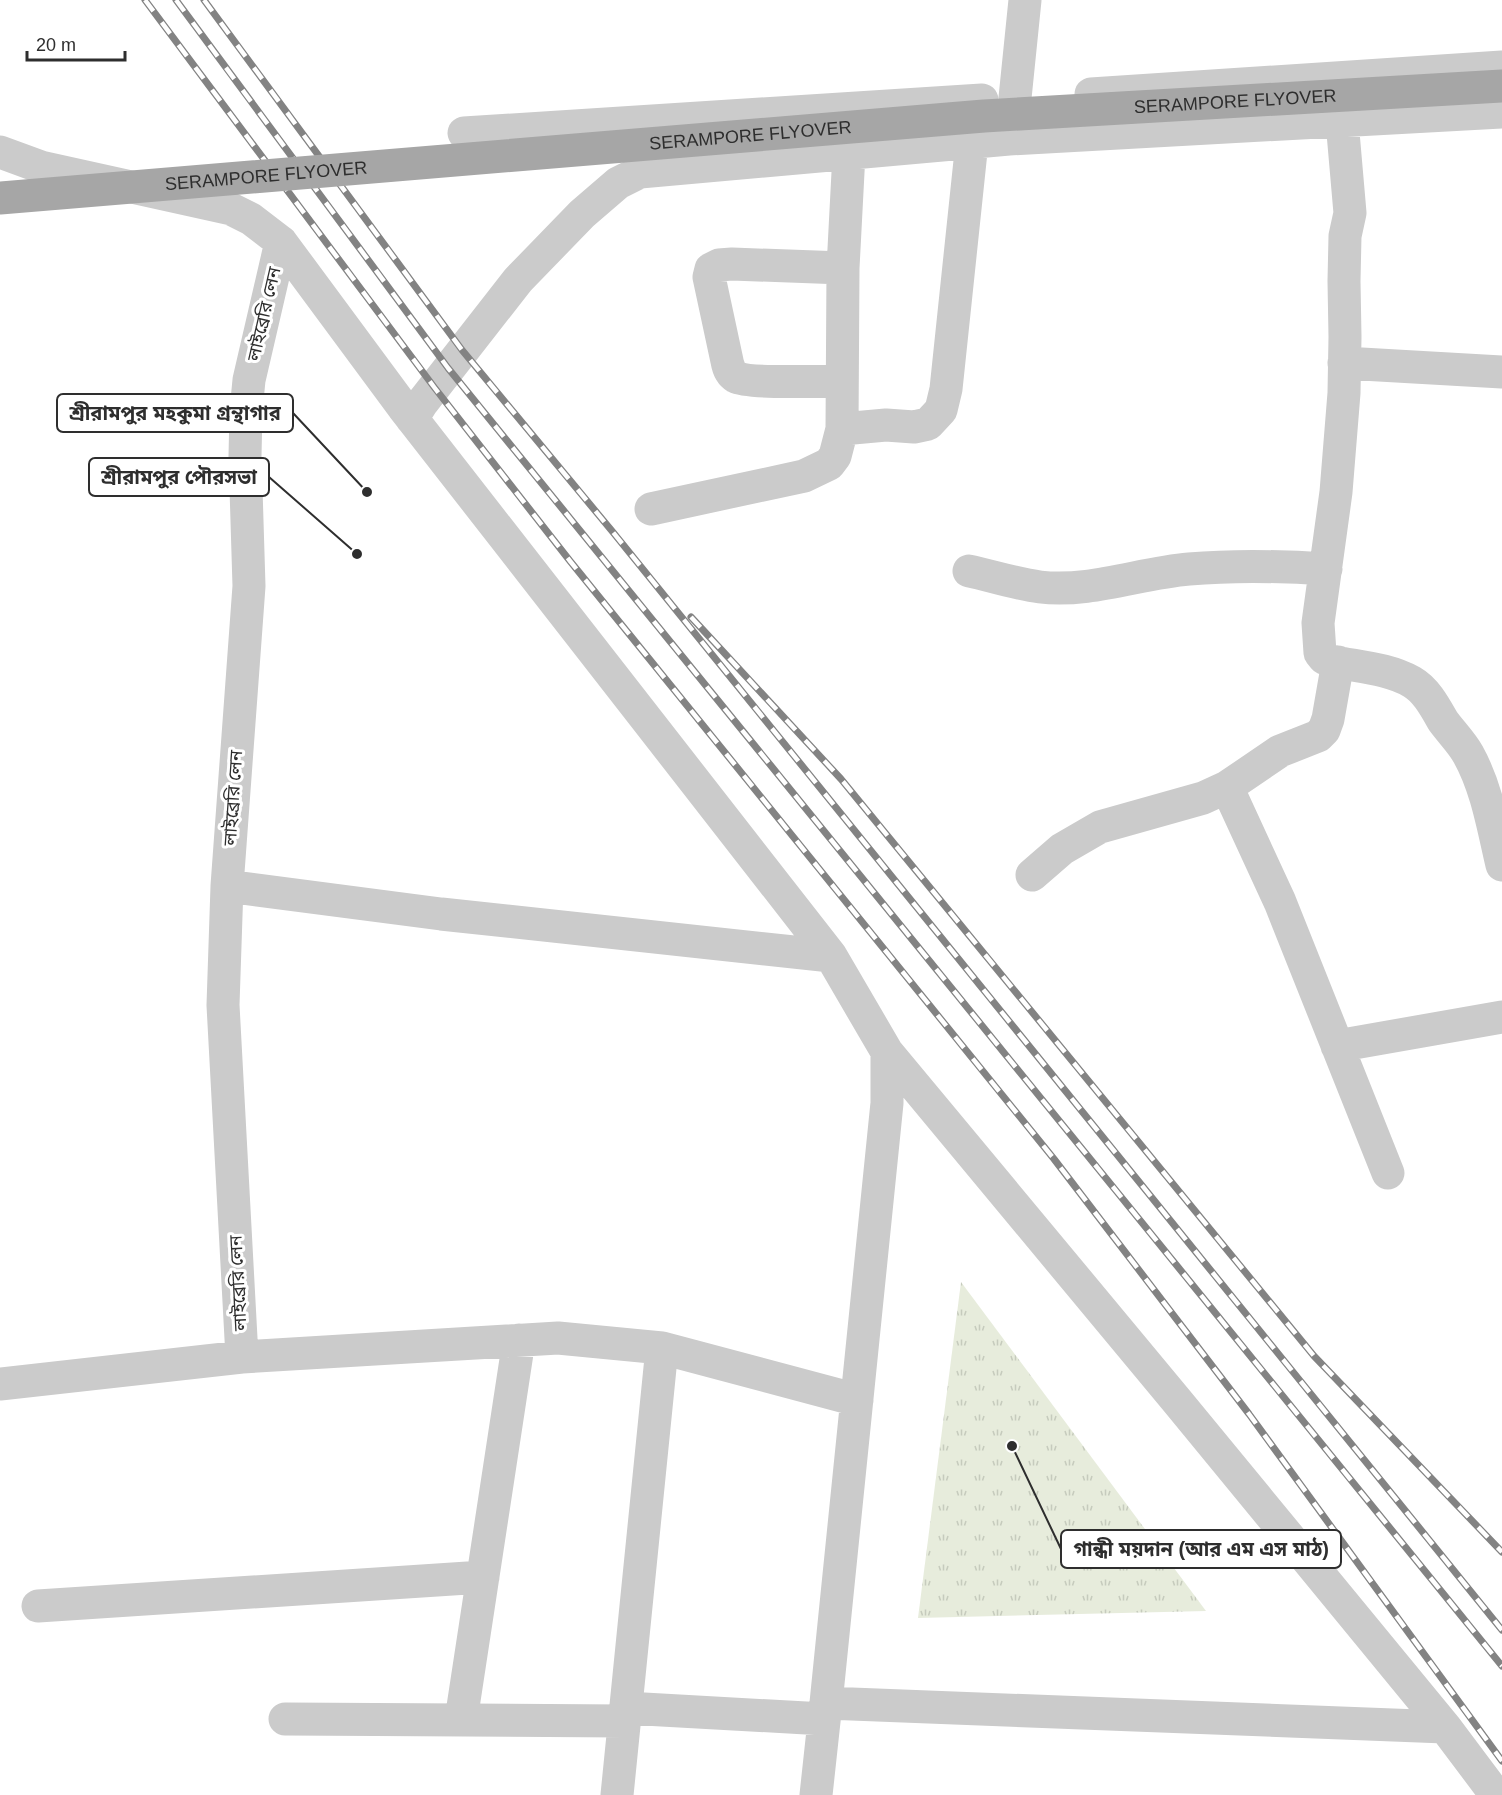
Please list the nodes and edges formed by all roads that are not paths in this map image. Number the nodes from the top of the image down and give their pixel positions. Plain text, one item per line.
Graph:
1 (1025, 0) edge
2 (1502, 67) edge
3 (1502, 86) edge
4 (1015, 98) junction
5 (1502, 112) edge
6 (1342, 121) junction
7 (464, 133) dead end
8 (972, 142) junction
9 (0, 152) edge
10 (849, 153) junction
11 (0, 198) edge
12 (281, 242) junction
13 (843, 268) junction
14 (1344, 363) junction
15 (1502, 372) edge
16 (842, 381) junction
17 (412, 419) junction
18 (842, 429) junction
19 (651, 509) dead end
20 (1326, 569) junction
21 (969, 571) dead end
22 (1338, 662) junction
23 (1227, 787) junction
24 (1502, 865) edge
25 (1032, 875) dead end
26 (227, 886) junction
27 (831, 956) junction
28 (1502, 1017) edge
29 (1337, 1046) junction
30 (887, 1052) junction
31 (1388, 1173) dead end
32 (519, 1340) junction
33 (662, 1348) junction
34 (242, 1357) junction
35 (0, 1384) edge
36 (857, 1400) junction
37 (483, 1576) junction
38 (39, 1606) dead end
39 (825, 1711) junction
40 (625, 1714) junction
41 (285, 1719) dead end
42 (461, 1720) junction
43 (1445, 1727) junction
44 (617, 1795) edge
45 (816, 1795) edge
46 (1496, 1795) edge

1 - 4 street
2 - 4 street
3 - 11 main road, SERAMPORE FLYOVER, bridge
4 - 7 street
5 - 6 street
6 - 8 street
6 - 14 street
8 - 10 street
8 - 18 street
9 - 12 street
10 - 13 street
10 - 17 street
12 - 17 street
12 - 26 street, লাইব্রেরি লেন
13 - 16 street
13 - 16 street
14 - 15 street
14 - 20 street
16 - 18 street
17 - 27 street
18 - 19 street
20 - 21 street
20 - 22 street
22 - 23 street
22 - 24 street
23 - 25 street
23 - 29 street
26 - 27 street
26 - 34 street, লাইব্রেরি লেন
27 - 30 street
28 - 29 street
29 - 31 street
30 - 36 street
30 - 43 street
32 - 33 street
32 - 34 street
32 - 37 street
33 - 36 street
33 - 40 street
34 - 35 street
36 - 39 street
37 - 38 street
37 - 42 street
39 - 40 street
39 - 43 street
39 - 45 street
40 - 42 street
40 - 44 street
41 - 42 street
43 - 46 street

